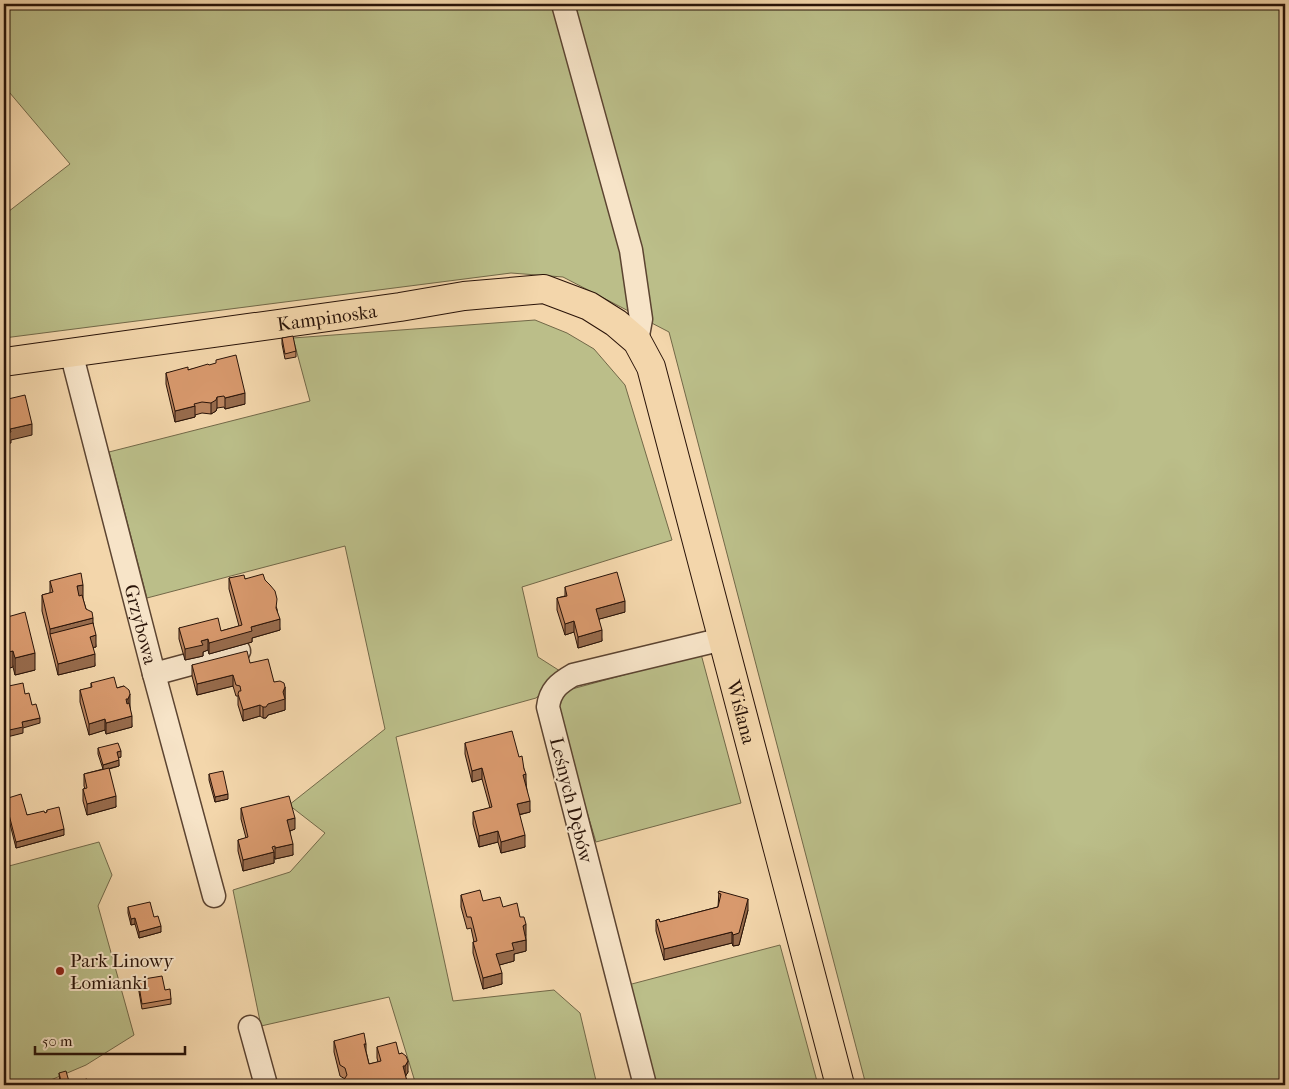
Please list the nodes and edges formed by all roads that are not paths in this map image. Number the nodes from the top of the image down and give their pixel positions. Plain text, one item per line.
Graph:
1 (564, 4) edge
2 (637, 341) junction
3 (71, 352) junction
4 (4, 362) edge
5 (723, 639) junction
6 (239, 651) edge
7 (154, 674) junction
8 (214, 896) dead end
9 (250, 1026) dead end
10 (266, 1085) edge
11 (646, 1085) edge
12 (840, 1085) edge

1 - 2 street
2 - 3 main road, Kampinoska
2 - 5 main road, Wiślana
3 - 4 main road, Kampinoska
3 - 7 street, Grzybowa
5 - 11 street, Leśnych Dębów
5 - 12 main road, Wiślana
6 - 7 street
7 - 8 street, Grzybowa
9 - 10 street

